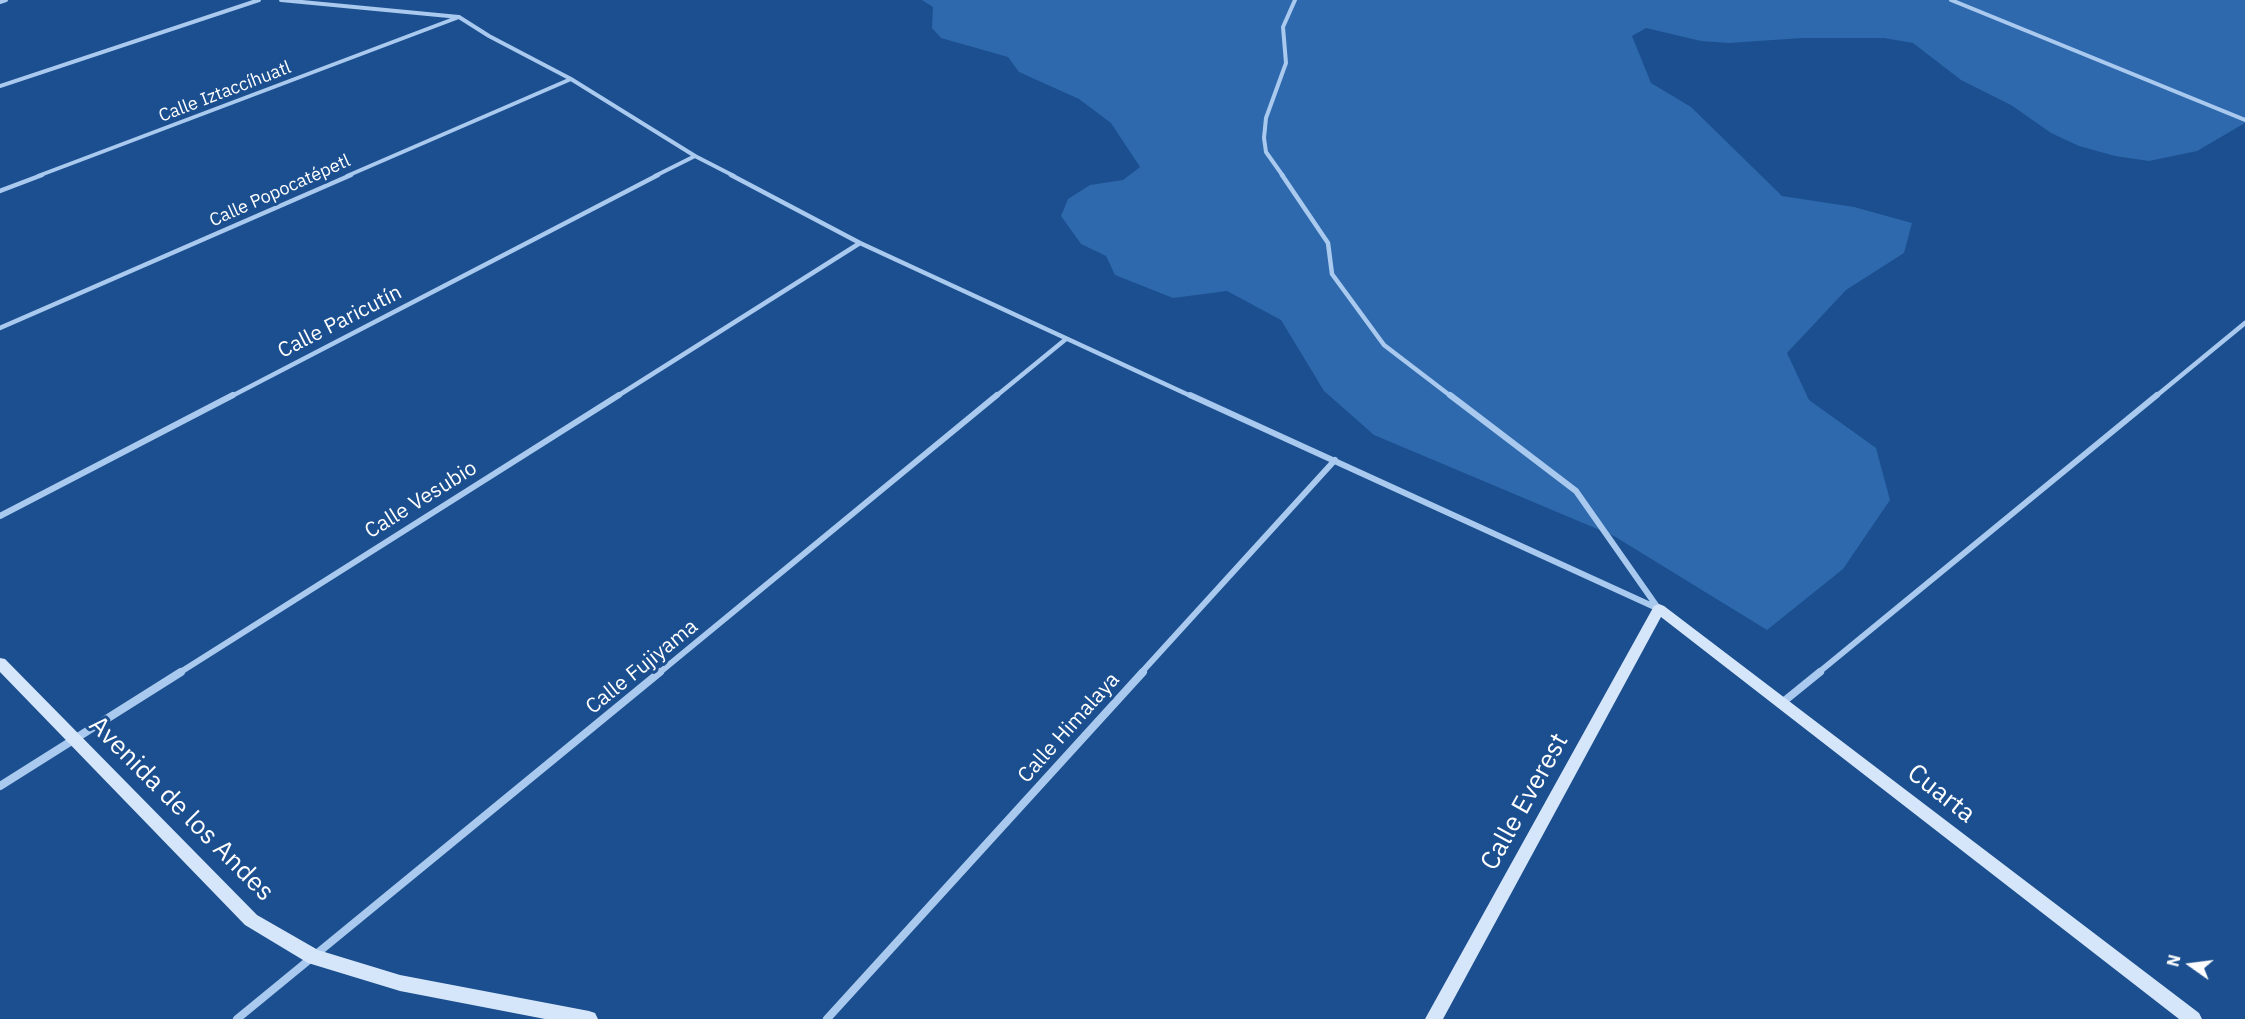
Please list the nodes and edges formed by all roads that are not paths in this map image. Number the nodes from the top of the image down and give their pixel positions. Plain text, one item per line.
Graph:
1 (6, 0) edge
2 (259, 0) edge
3 (281, 0) edge
4 (1295, 0) edge
5 (1951, 0) edge
6 (0, 2) edge
7 (459, 18) junction
8 (571, 79) junction
9 (0, 86) edge
10 (2245, 120) edge
11 (695, 156) junction
12 (0, 191) edge
13 (860, 243) junction
14 (2245, 322) edge
15 (0, 328) edge
16 (1066, 339) junction
17 (1335, 460) junction
18 (0, 516) edge
19 (1659, 609) junction
20 (0, 663) edge
21 (1783, 702) junction
22 (74, 739) junction
23 (0, 786) edge
24 (314, 957) junction
25 (237, 1019) edge
26 (590, 1019) edge
27 (827, 1019) edge
28 (1434, 1019) edge
29 (2193, 1019) edge

1 - 6 street
2 - 9 street
3 - 7 street
4 - 19 street
5 - 10 street
7 - 8 street
7 - 12 street, Calle Iztaccíhuatl
8 - 11 street
8 - 15 street, Calle Popocatépetl
11 - 13 street
11 - 18 street, Calle Paricutín
13 - 16 street
13 - 22 street, Calle Vesubio
14 - 21 street
16 - 17 street
16 - 24 street, Calle Fujiyama
17 - 19 street
17 - 27 street, Calle Himalaya
19 - 21 street, Cuarta
19 - 28 street, Calle Everest
20 - 22 street, Avenida de los Andes
21 - 29 street, Cuarta
22 - 23 street, Calle Vesubio
22 - 24 street, Avenida de los Andes
24 - 25 street, Calle Fujiyama
24 - 26 street, Avenida de los Andes

